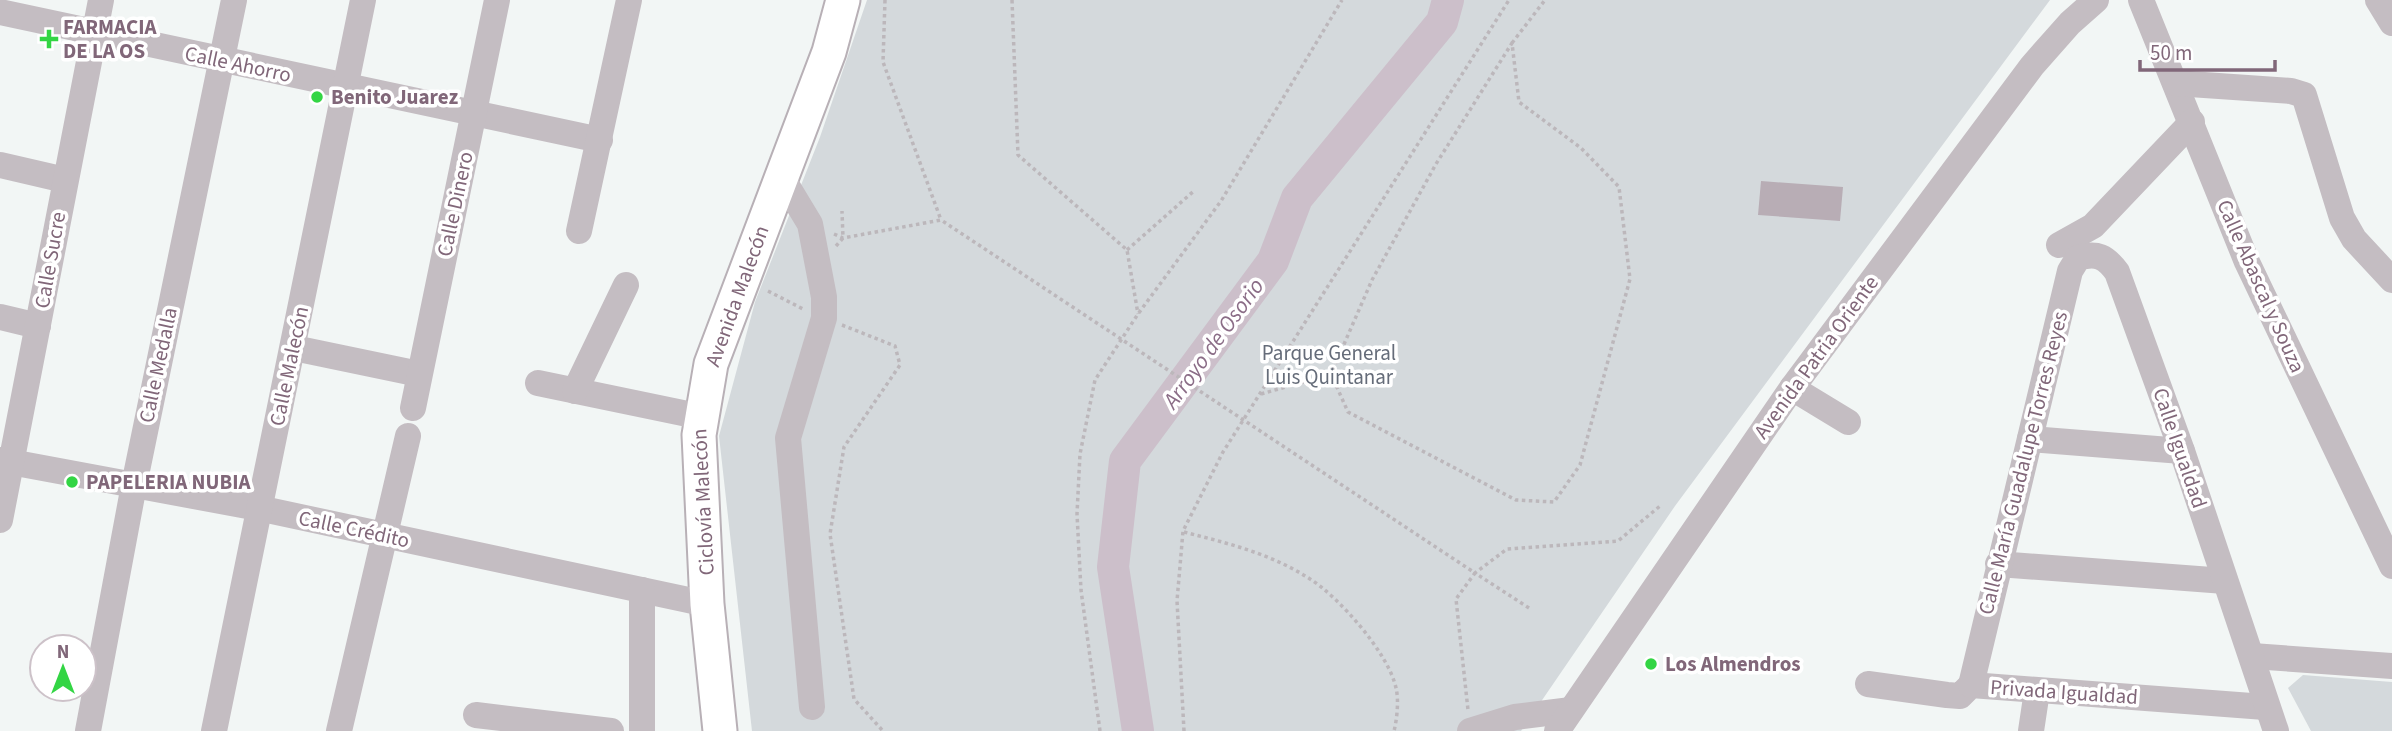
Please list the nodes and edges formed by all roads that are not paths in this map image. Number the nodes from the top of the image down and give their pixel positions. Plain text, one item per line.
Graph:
1 (101, 0) edge
2 (233, 0) edge
3 (363, 0) edge
4 (498, 0) edge
5 (629, 0) edge
6 (843, 0) edge
7 (2096, 0) edge
8 (2141, 0) edge
9 (2378, 0) edge
10 (0, 12) edge
11 (2392, 23) edge
12 (95, 33) junction
13 (221, 60) junction
14 (2175, 83) junction
15 (346, 86) junction
16 (474, 113) junction
17 (2192, 122) junction
18 (600, 140) junction
19 (0, 165) edge
20 (781, 176) junction
21 (65, 180) junction
22 (579, 231) dead end
23 (2059, 245) dead end
24 (2092, 254) joint
25 (2392, 280) edge
26 (626, 285) dead end
27 (0, 317) edge
28 (38, 326) junction
29 (293, 348) junction
30 (419, 374) junction
31 (538, 383) dead end
32 (1792, 388) junction
33 (575, 391) junction
34 (413, 408) dead end
35 (702, 417) junction
36 (1848, 422) dead end
37 (408, 436) dead end
38 (2030, 439) junction
39 (2182, 451) junction
40 (6, 461) edge
41 (134, 485) junction
42 (258, 508) junction
43 (0, 520) edge
44 (386, 536) junction
45 (1998, 564) junction
46 (2392, 566) edge
47 (2225, 581) junction
48 (642, 590) junction
49 (707, 604) junction
50 (2252, 656) junction
51 (2392, 666) edge
52 (1868, 684) dead end
53 (1971, 685) junction
54 (2037, 691) junction
55 (812, 707) dead end
56 (476, 715) dead end
57 (2271, 719) edge
58 (1564, 721) edge
59 (1470, 730) edge
60 (88, 731) edge
61 (214, 731) edge
62 (339, 731) edge
63 (611, 731) edge
64 (642, 731) edge
65 (720, 731) edge
66 (2031, 731) edge

1 - 12 street, Calle Sucre
2 - 13 street, Calle Medalla
3 - 15 street, Calle Malecón
4 - 16 street, Calle Dinero
5 - 18 street
6 - 20 main road, Avenida Malecón
7 - 32 street, Avenida Patria Oriente
8 - 14 street, Calle Abascal y Souza
9 - 11 street
10 - 12 street, Calle Ahorro
12 - 13 street, Calle Ahorro
12 - 21 street, Calle Sucre
13 - 15 street, Calle Ahorro
13 - 41 street, Calle Medalla
14 - 17 street, Calle Abascal y Souza
14 - 25 street
15 - 16 street, Calle Ahorro
15 - 29 street, Calle Malecón
16 - 18 street, Calle Ahorro
16 - 30 street, Calle Dinero
17 - 23 street
17 - 46 street, Calle Abascal y Souza
18 - 22 street
19 - 21 street
20 - 35 main road, Avenida Malecón
20 - 55 street
21 - 28 street, Calle Sucre
24 - 38 street, Calle María Guadalupe Torres Reyes
24 - 39 street, Calle Igualdad
26 - 33 street
27 - 28 street
28 - 40 street, Calle Sucre
29 - 30 street
29 - 42 street, Calle Malecón
30 - 34 street, Calle Dinero
31 - 33 street
32 - 36 street
32 - 58 street, Avenida Patria Oriente
33 - 35 street
35 - 49 main road, Avenida Malecón
37 - 44 street
38 - 39 street
38 - 45 street, Calle María Guadalupe Torres Reyes
39 - 47 street, Calle Igualdad
40 - 41 street, Calle Crédito
40 - 43 street, Calle Sucre
41 - 42 street, Calle Crédito
41 - 60 street, Calle Medalla
42 - 44 street, Calle Crédito
42 - 61 street, Calle Malecón
44 - 48 street, Calle Crédito
44 - 62 street
45 - 47 street
45 - 53 street, Calle María Guadalupe Torres Reyes
47 - 50 street, Calle Igualdad
48 - 49 street, Calle Crédito
48 - 64 street
49 - 65 main road, Avenida Malecón
50 - 51 street
50 - 57 street, Calle Igualdad
52 - 53 street, Privada Igualdad
53 - 54 street, Privada Igualdad
54 - 57 street, Privada Igualdad
54 - 66 street
56 - 63 street
58 - 59 street

